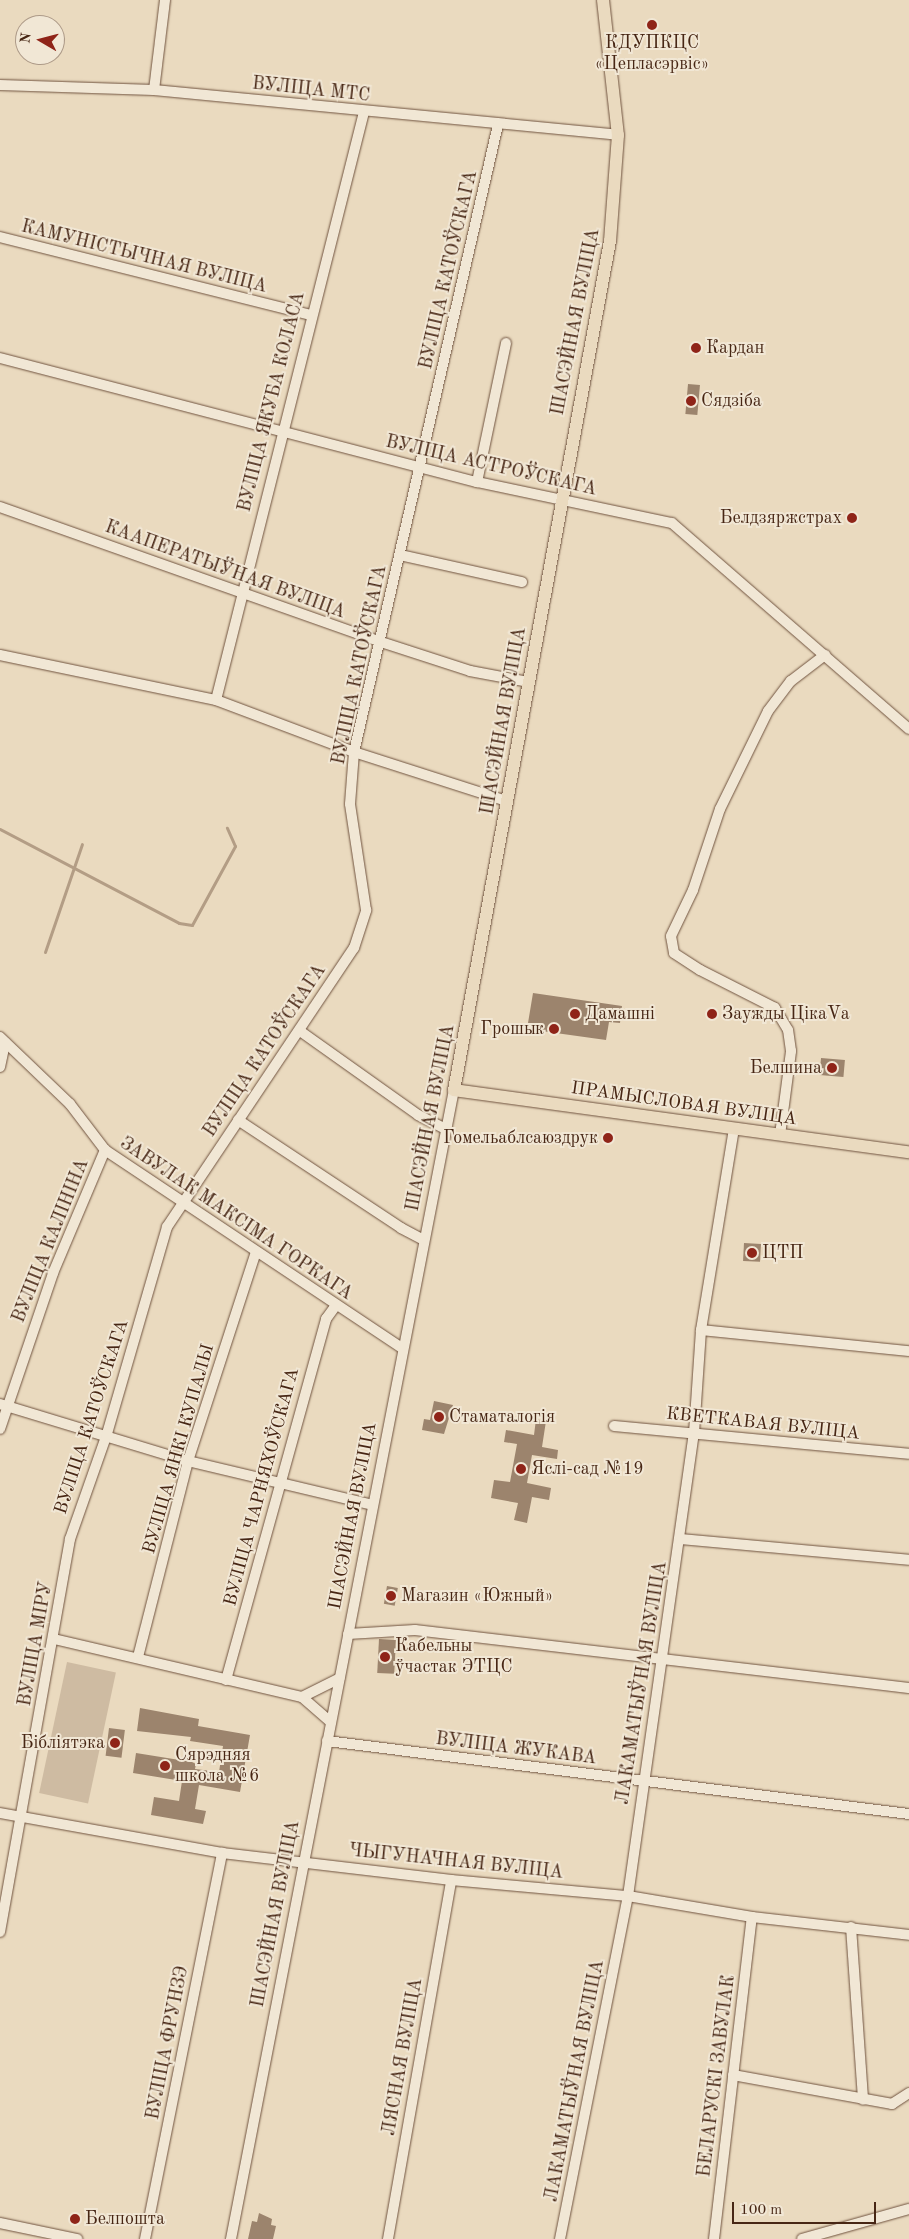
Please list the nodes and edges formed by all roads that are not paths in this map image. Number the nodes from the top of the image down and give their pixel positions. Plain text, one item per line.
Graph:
1 (165, 0) edge
2 (603, 0) edge
3 (0, 85) edge
4 (154, 90) junction
5 (364, 112) junction
6 (498, 125) junction
7 (618, 136) junction
8 (0, 237) edge
9 (310, 315) junction
10 (506, 343) dead end
11 (0, 358) edge
12 (281, 430) junction
13 (421, 468) junction
14 (477, 482) junction
15 (560, 501) junction
16 (0, 507) edge
17 (400, 555) junction
18 (522, 582) dead end
19 (242, 593) junction
20 (381, 642) junction
21 (0, 655) edge
22 (825, 655) junction
23 (528, 682) junction
24 (216, 700) junction
25 (909, 729) edge
26 (354, 752) junction
27 (507, 801) junction
28 (300, 1031) junction
29 (2, 1040) edge
30 (0, 1067) edge
31 (454, 1090) junction
32 (238, 1120) junction
33 (446, 1129) junction
34 (734, 1129) junction
35 (780, 1135) junction
36 (105, 1150) junction
37 (909, 1152) edge
38 (183, 1201) junction
39 (424, 1240) junction
40 (256, 1252) junction
41 (336, 1305) junction
42 (701, 1330) junction
43 (403, 1349) junction
44 (909, 1351) edge
45 (3, 1404) edge
46 (614, 1426) dead end
47 (0, 1429) edge
48 (694, 1433) junction
49 (106, 1437) junction
50 (909, 1454) edge
51 (188, 1461) junction
52 (279, 1483) junction
53 (373, 1504) junction
54 (70, 1538) joint
55 (680, 1539) junction
56 (909, 1560) edge
57 (348, 1634) junction
58 (54, 1640) junction
59 (138, 1656) junction
60 (665, 1659) junction
61 (340, 1678) junction
62 (226, 1680) junction
63 (909, 1688) edge
64 (302, 1697) junction
65 (331, 1722) junction
66 (327, 1741) junction
67 (643, 1781) junction
68 (0, 1813) edge
69 (909, 1814) edge
70 (21, 1816) junction
71 (222, 1853) junction
72 (304, 1862) junction
73 (451, 1880) junction
74 (628, 1896) junction
75 (752, 1917) junction
76 (851, 1927) junction
77 (0, 1932) edge
78 (909, 1935) edge
79 (733, 2075) junction
80 (909, 2093) edge
81 (863, 2100) junction
82 (909, 2209) edge
83 (0, 2223) edge
84 (77, 2239) edge
85 (145, 2239) edge
86 (231, 2239) edge
87 (388, 2239) edge
88 (560, 2239) edge
89 (714, 2239) edge
90 (802, 2239) edge

1 - 4 street
2 - 7 main road, ШАСЭЙНАЯ ВУЛІЦА
3 - 4 street, ВУЛІЦА МТС
4 - 5 street, ВУЛІЦА МТС
5 - 6 street, ВУЛІЦА МТС
5 - 9 street, ВУЛІЦА ЯКУБА КОЛАСА
6 - 7 street, ВУЛІЦА МТС
6 - 13 street, ВУЛІЦА КАТОЎСКАГА
7 - 15 main road, ШАСЭЙНАЯ ВУЛІЦА
8 - 9 street, КАМУНІСТЫЧНАЯ ВУЛІЦА
9 - 12 street, ВУЛІЦА ЯКУБА КОЛАСА
10 - 14 street
11 - 12 street, ВУЛІЦА АСТРОЎСКАГА
12 - 13 street, ВУЛІЦА АСТРОЎСКАГА
12 - 19 street, ВУЛІЦА ЯКУБА КОЛАСА
13 - 14 street, ВУЛІЦА АСТРОЎСКАГА
13 - 17 street, ВУЛІЦА КАТОЎСКАГА
14 - 15 street, ВУЛІЦА АСТРОЎСКАГА
15 - 22 street, ВУЛІЦА АСТРОЎСКАГА
15 - 23 main road, ШАСЭЙНАЯ ВУЛІЦА
16 - 19 street, КААПЕРАТЫЎНАЯ ВУЛІЦА
17 - 18 street
17 - 20 street, ВУЛІЦА КАТОЎСКАГА
19 - 20 street, КААПЕРАТЫЎНАЯ ВУЛІЦА
19 - 24 street, ВУЛІЦА ЯКУБА КОЛАСА
20 - 23 street, КААПЕРАТЫЎНАЯ ВУЛІЦА
20 - 26 street, ВУЛІЦА КАТОЎСКАГА
21 - 24 street
22 - 25 street, ВУЛІЦА АСТРОЎСКАГА
22 - 35 street
23 - 27 main road, ШАСЭЙНАЯ ВУЛІЦА
24 - 26 street
26 - 27 street
26 - 28 street, ВУЛІЦА КАТОЎСКАГА
27 - 31 main road, ШАСЭЙНАЯ ВУЛІЦА
28 - 32 street, ВУЛІЦА КАТОЎСКАГА
28 - 33 street
29 - 30 street
29 - 36 street, ЗАВУЛАК МАКСІМА ГОРКАГА
31 - 33 street, ШАСЭЙНАЯ ВУЛІЦА
31 - 34 main road, ПРАМЫСЛОВАЯ ВУЛІЦА
32 - 38 street, ВУЛІЦА КАТОЎСКАГА
32 - 39 street
33 - 39 street, ШАСЭЙНАЯ ВУЛІЦА
34 - 35 main road, ПРАМЫСЛОВАЯ ВУЛІЦА
34 - 42 street, ЛАКАМАТЫЎНАЯ ВУЛІЦА
35 - 37 main road, ПРАМЫСЛОВАЯ ВУЛІЦА
36 - 38 street, ЗАВУЛАК МАКСІМА ГОРКАГА
36 - 45 street, ВУЛІЦА КАЛІНІНА
38 - 40 street, ЗАВУЛАК МАКСІМА ГОРКАГА
38 - 49 street, ВУЛІЦА КАТОЎСКАГА
39 - 43 street, ШАСЭЙНАЯ ВУЛІЦА
40 - 41 street, ЗАВУЛАК МАКСІМА ГОРКАГА
40 - 51 street, ВУЛІЦА ЯНКІ КУПАЛЫ
41 - 43 street, ЗАВУЛАК МАКСІМА ГОРКАГА
41 - 52 street, ВУЛІЦА ЧАРНЯХОЎСКАГА
42 - 44 street
42 - 48 street, ЛАКАМАТЫЎНАЯ ВУЛІЦА
43 - 53 street, ШАСЭЙНАЯ ВУЛІЦА
45 - 47 street, ВУЛІЦА КАЛІНІНА
45 - 49 street
46 - 48 street, КВЕТКАВАЯ ВУЛІЦА
48 - 50 street, КВЕТКАВАЯ ВУЛІЦА
48 - 55 street, ЛАКАМАТЫЎНАЯ ВУЛІЦА
49 - 51 street
49 - 54 street, ВУЛІЦА КАТОЎСКАГА
51 - 52 street
51 - 59 street, ВУЛІЦА ЯНКІ КУПАЛЫ
52 - 53 street
52 - 62 street, ВУЛІЦА ЧАРНЯХОЎСКАГА
53 - 57 street, ШАСЭЙНАЯ ВУЛІЦА
54 - 58 street, ВУЛІЦА МІРУ
55 - 56 street
55 - 60 street, ЛАКАМАТЫЎНАЯ ВУЛІЦА
57 - 60 street
57 - 61 street, ШАСЭЙНАЯ ВУЛІЦА
58 - 59 street
58 - 70 street, ВУЛІЦА МІРУ
59 - 62 street
60 - 63 street
60 - 67 street, ЛАКАМАТЫЎНАЯ ВУЛІЦА
61 - 64 street
61 - 65 street, ШАСЭЙНАЯ ВУЛІЦА
62 - 64 street
64 - 65 street
65 - 66 street, ШАСЭЙНАЯ ВУЛІЦА
66 - 67 street, ВУЛІЦА ЖУКАВА
66 - 72 street, ШАСЭЙНАЯ ВУЛІЦА
67 - 69 street, ВУЛІЦА ЖУКАВА
67 - 74 street, ЛАКАМАТЫЎНАЯ ВУЛІЦА
68 - 70 street, ЧЫГУНАЧНАЯ ВУЛІЦА
70 - 71 street, ЧЫГУНАЧНАЯ ВУЛІЦА
70 - 77 street, ВУЛІЦА МІРУ
71 - 72 street, ЧЫГУНАЧНАЯ ВУЛІЦА
71 - 85 street, ВУЛІЦА ФРУНЗЭ
72 - 73 street, ЧЫГУНАЧНАЯ ВУЛІЦА
72 - 86 street, ШАСЭЙНАЯ ВУЛІЦА
73 - 74 street, ЧЫГУНАЧНАЯ ВУЛІЦА
73 - 87 street, ЛЯСНАЯ ВУЛІЦА
74 - 75 street, ЧЫГУНАЧНАЯ ВУЛІЦА
74 - 88 street, ЛАКАМАТЫЎНАЯ ВУЛІЦА
75 - 76 street, ЧЫГУНАЧНАЯ ВУЛІЦА
75 - 79 street, БЕЛАРУСКІ ЗАВУЛАК
76 - 78 street, ЧЫГУНАЧНАЯ ВУЛІЦА
76 - 81 street
79 - 81 street
79 - 89 street, БЕЛАРУСКІ ЗАВУЛАК
80 - 81 street
82 - 90 street
83 - 84 street

